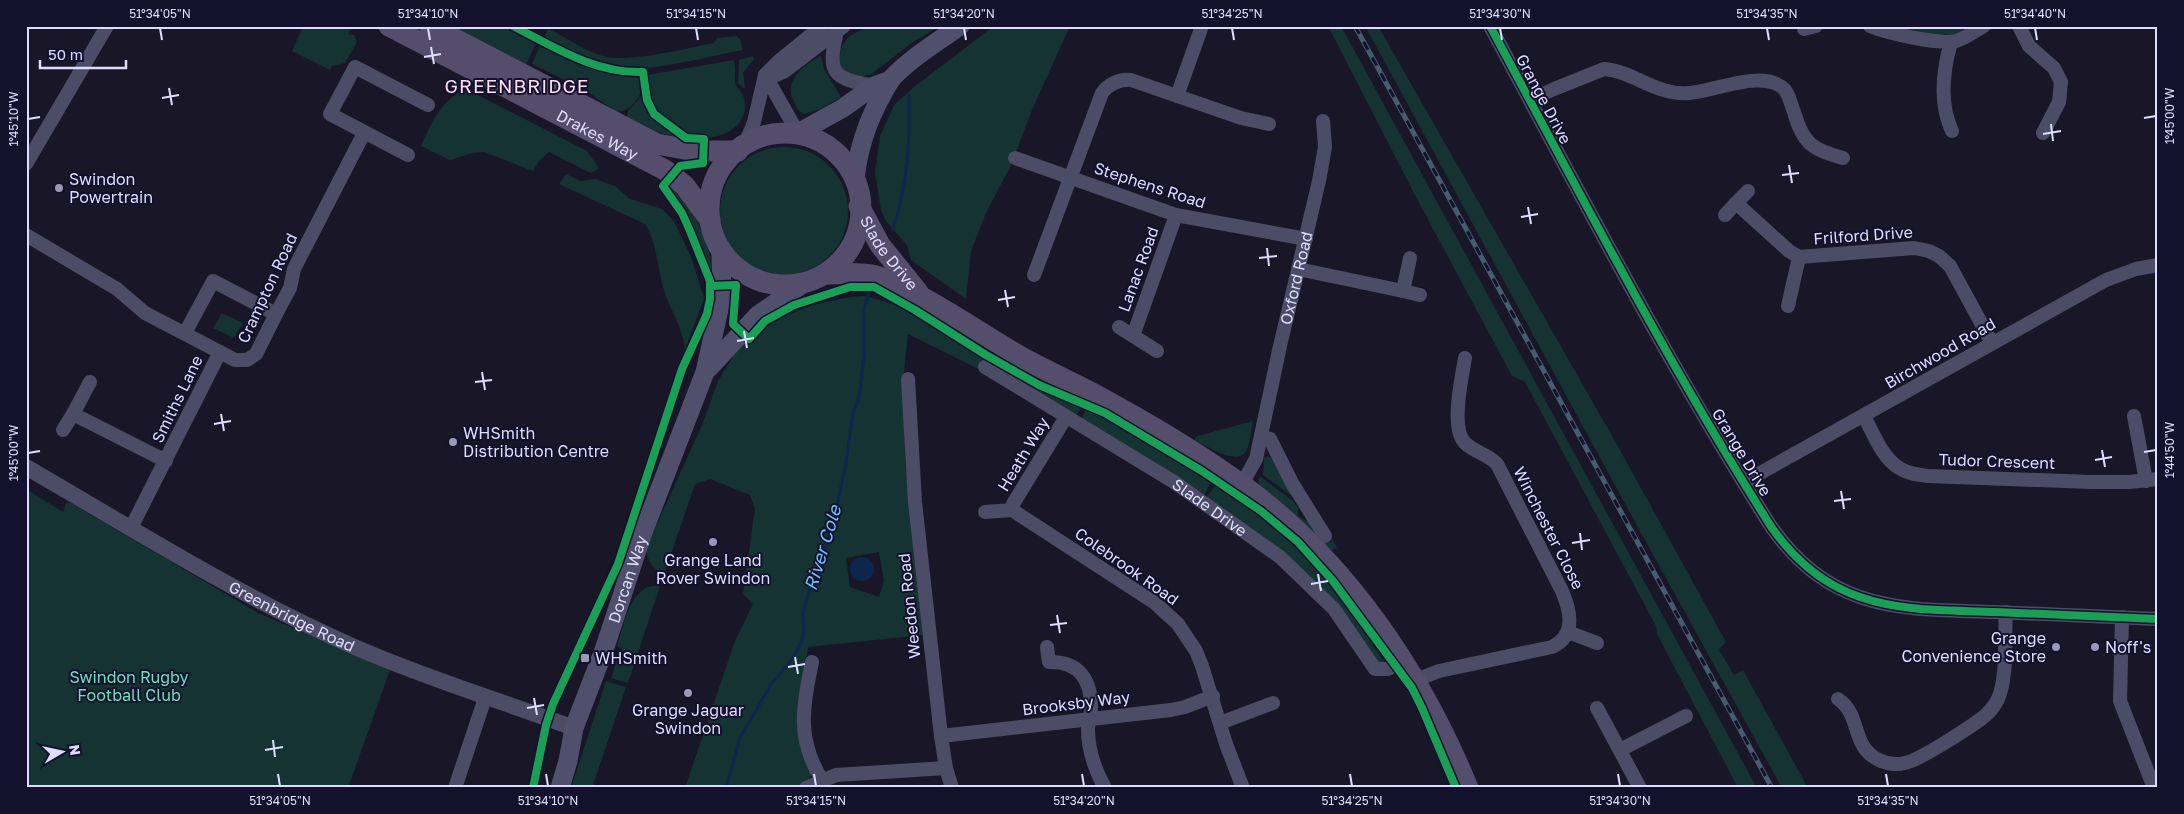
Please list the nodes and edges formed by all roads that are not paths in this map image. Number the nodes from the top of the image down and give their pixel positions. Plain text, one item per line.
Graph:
1 (107, 26) edge
2 (388, 26) edge
3 (430, 26) edge
4 (822, 26) edge
5 (960, 26) edge
6 (1490, 26) edge
7 (1870, 26) edge
8 (1984, 26) edge
9 (2018, 26) edge
10 (1208, 27) edge
11 (841, 29) edge
12 (1951, 42) junction
13 (765, 75) junction
14 (882, 83) junction
15 (1178, 96) junction
16 (1530, 100) junction
17 (428, 105) dead end
18 (1323, 121) dead end
19 (1269, 124) dead end
20 (1954, 124) dead end
21 (364, 132) junction
22 (798, 133) junction
23 (2043, 133) dead end
24 (741, 149) junction
25 (408, 155) dead end
26 (1015, 158) dead end
27 (1843, 158) dead end
28 (26, 164) edge
29 (1071, 178) junction
30 (855, 180) junction
31 (1748, 191) dead end
32 (1736, 203) junction
33 (859, 206) junction
34 (1176, 215) junction
35 (1724, 215) dead end
36 (710, 220) junction
37 (26, 235) edge
38 (1306, 239) junction
39 (722, 251) junction
40 (1799, 257) junction
41 (1410, 258) dead end
42 (2158, 265) edge
43 (1298, 269) junction
44 (825, 274) junction
45 (1034, 275) dead end
46 (804, 283) junction
47 (1403, 291) junction
48 (1420, 295) dead end
49 (923, 298) junction
50 (1788, 306) dead end
51 (276, 314) junction
52 (1119, 327) dead end
53 (185, 333) junction
54 (1133, 336) junction
55 (1992, 342) junction
56 (1157, 351) dead end
57 (220, 352) junction
58 (1465, 358) dead end
59 (985, 367) dead end
60 (705, 372) junction
61 (908, 379) dead end
62 (90, 382) dead end
63 (72, 414) junction
64 (1864, 416) junction
65 (2134, 416) dead end
66 (1066, 417) junction
67 (63, 430) dead end
68 (1260, 436) junction
69 (166, 461) junction
70 (26, 467) edge
71 (2152, 480) edge
72 (1744, 482) junction
73 (1242, 484) junction
74 (1012, 510) junction
75 (985, 512) dead end
76 (131, 528) junction
77 (1325, 536) dead end
78 (2006, 612) junction
79 (2122, 618) junction
80 (2158, 619) edge
81 (1568, 632) junction
82 (1597, 643) dead end
83 (1047, 647) dead end
84 (1403, 660) junction
85 (812, 662) dead end
86 (1416, 680) junction
87 (1213, 696) junction
88 (485, 698) junction
89 (1838, 699) dead end
90 (1273, 703) dead end
91 (1597, 708) dead end
92 (1686, 716) dead end
93 (1089, 719) junction
94 (1220, 724) junction
95 (574, 728) junction
96 (941, 736) junction
97 (1620, 750) junction
98 (2151, 763) edge
99 (946, 768) junction
100 (822, 780) junction
101 (455, 788) edge
102 (560, 788) edge
103 (806, 788) edge
104 (952, 788) edge
105 (1105, 788) edge
106 (1243, 788) edge
107 (1468, 788) edge
108 (1640, 788) edge
109 (2154, 788) edge

1 - 28 street
2 - 36 main road, Drakes Way
3 - 24 main road, Drakes Way
4 - 13 street
5 - 14 main road
6 - 16 street, Grange Drive
7 - 12 street
8 - 12 street
9 - 23 street
10 - 15 street
11 - 13 street
11 - 14 street
12 - 20 street
13 - 22 street
13 - 24 street
14 - 22 main road
14 - 30 main road
15 - 19 street
15 - 29 street
16 - 27 street
16 - 72 street, Grange Drive
17 - 21 street
18 - 38 street, Oxford Road
21 - 25 street
21 - 51 street, Crampton Road
22 - 24 main road
22 - 30 main road
24 - 36 main road
26 - 29 street, Stephens Road
29 - 34 street, Stephens Road
29 - 45 street
30 - 33 main road
31 - 32 street
32 - 35 street
32 - 40 street, Frilford Drive
33 - 44 main road
33 - 49 main road, Slade Drive
34 - 38 street, Stephens Road
34 - 54 street, Lanac Road
36 - 39 main road
37 - 53 street, Crampton Road
38 - 43 street, Oxford Road
39 - 46 main road
39 - 60 main road, Dorcan Way
40 - 50 street
40 - 55 street, Frilford Drive
41 - 47 street
42 - 55 street, Birchwood Road
43 - 47 street
43 - 68 street, Oxford Road
44 - 46 main road
44 - 49 main road, Slade Drive
46 - 60 main road, Dorcan Way
47 - 48 street
49 - 73 main road, Slade Drive
51 - 53 street
51 - 57 street, Crampton Road
52 - 54 street, Lanac Road
53 - 57 street, Crampton Road
54 - 56 street, Lanac Road
55 - 64 street, Birchwood Road
57 - 69 street, Smiths Lane
58 - 81 street, Winchester Close
59 - 66 street, Slade Drive
60 - 95 main road, Dorcan Way
61 - 96 street, Weedon Road
62 - 63 street
63 - 67 street
63 - 69 street, Smiths Lane
64 - 71 street, Tudor Crescent
64 - 72 street, Birchwood Road
65 - 71 street
66 - 74 street, Heath Way
66 - 84 street, Slade Drive
68 - 73 street, Oxford Road
68 - 77 street
69 - 76 street, Smiths Lane
70 - 76 street, Greenbridge Road
72 - 78 street, Grange Drive
73 - 84 main road, Slade Drive
74 - 75 street
74 - 87 street, Colebrook Road
76 - 88 street, Greenbridge Road
78 - 79 street, Grange Drive
78 - 89 street
79 - 80 street, Grange Drive
79 - 98 street
81 - 82 street
81 - 86 street
83 - 93 street
84 - 86 main road
85 - 100 street
86 - 107 main road
87 - 93 street, Brooksby Way
87 - 94 street, Colebrook Road
88 - 95 street, Greenbridge Road
88 - 101 street
90 - 94 street
91 - 97 street
92 - 97 street
93 - 96 street, Brooksby Way
93 - 105 street
94 - 106 street, Colebrook Road
95 - 102 main road, Dorcan Way
96 - 99 street, Weedon Road
97 - 108 street
98 - 109 street
99 - 100 street
99 - 104 street, Weedon Road
100 - 103 street

